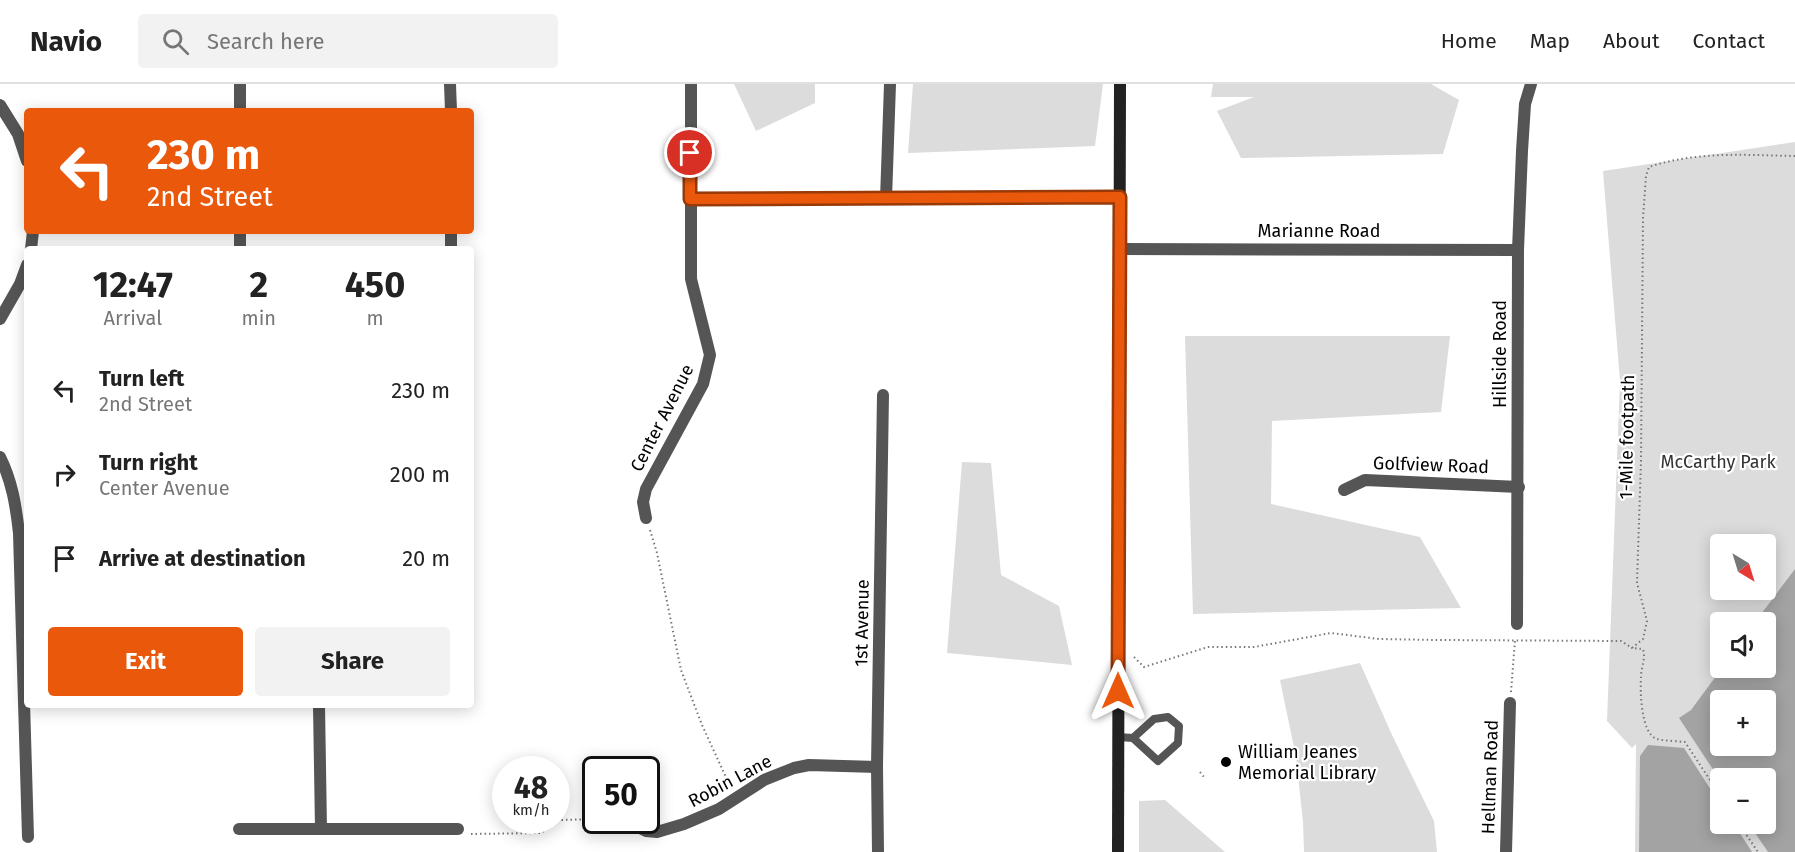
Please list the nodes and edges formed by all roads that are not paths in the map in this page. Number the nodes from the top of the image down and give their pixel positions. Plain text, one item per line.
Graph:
1 (240, 84) edge
2 (450, 84) edge
3 (691, 84) edge
4 (890, 84) edge
5 (1120, 84) edge
6 (1531, 84) edge
7 (0, 105) edge
8 (240, 108) edge
9 (451, 108) edge
10 (24, 152) edge
11 (1120, 197) junction
12 (690, 199) junction
13 (886, 199) junction
14 (1120, 249) junction
15 (1518, 250) junction
16 (24, 272) edge
17 (0, 319) edge
18 (883, 394) dead end
19 (0, 457) edge
20 (1519, 487) junction
21 (1344, 490) dead end
22 (646, 518) road end
23 (1518, 624) road end
24 (24, 702) edge
25 (1510, 703) road end
26 (24, 708) edge
27 (319, 708) edge
28 (1118, 737) junction
29 (1133, 738) junction
30 (878, 767) junction
31 (239, 829) dead end
32 (321, 829) junction
33 (458, 829) road end
34 (660, 831) edge
35 (28, 837) dead end
36 (878, 852) edge
37 (1118, 852) edge
38 (1506, 852) edge

1 - 8 street
2 - 9 street
3 - 12 street, Center Avenue
4 - 13 street
5 - 11 main road
6 - 15 street, Hillside Road
7 - 10 street
11 - 13 street
11 - 14 main road
12 - 13 street
12 - 22 street, Center Avenue
14 - 15 street, Marianne Road
14 - 28 main road
15 - 20 street, Hillside Road
16 - 17 street
18 - 30 street, 1st Avenue
19 - 24 street
20 - 21 street, Golfview Road
20 - 23 street, Hillside Road
25 - 38 street, Hellman Road
26 - 35 street
27 - 32 street
28 - 29 lane
28 - 37 main road
29 - 29 lane
30 - 34 street, Robin Lane
30 - 36 street, 1st Avenue
31 - 32 street
32 - 33 street

